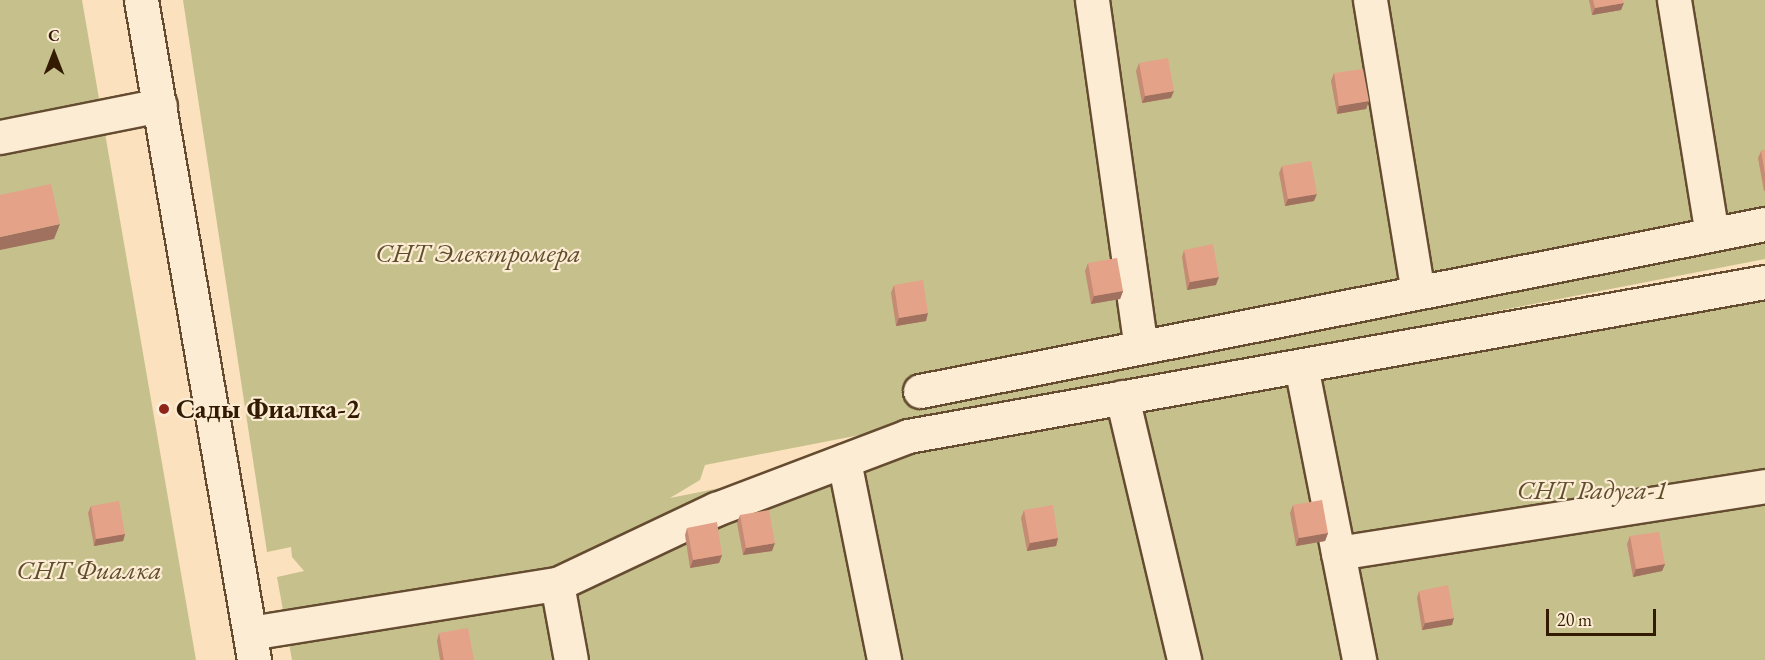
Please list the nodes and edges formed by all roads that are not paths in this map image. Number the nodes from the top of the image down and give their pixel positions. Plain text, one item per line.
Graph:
1 (141, 0) edge
2 (1092, 0) edge
3 (1370, 0) edge
4 (1674, 0) edge
5 (160, 105) junction
6 (0, 137) edge
7 (1765, 224) edge
8 (1712, 234) junction
9 (1765, 282) edge
10 (1418, 292) junction
11 (1141, 347) junction
12 (1301, 366) junction
13 (920, 391) dead end
14 (1122, 397) junction
15 (844, 460) junction
16 (1765, 486) edge
17 (1338, 553) junction
18 (557, 584) junction
19 (252, 646) edge
20 (571, 660) edge
21 (884, 660) edge
22 (1184, 660) edge
23 (1359, 660) edge

1 - 5 street
2 - 11 street
3 - 10 street
4 - 8 street
5 - 6 street
5 - 19 street
7 - 8 street
8 - 10 street
9 - 12 street
10 - 11 street
11 - 13 street
12 - 14 street
12 - 17 street
14 - 15 street
14 - 22 street
15 - 18 street
15 - 21 street
16 - 17 street
17 - 23 street
18 - 19 street
18 - 20 street

